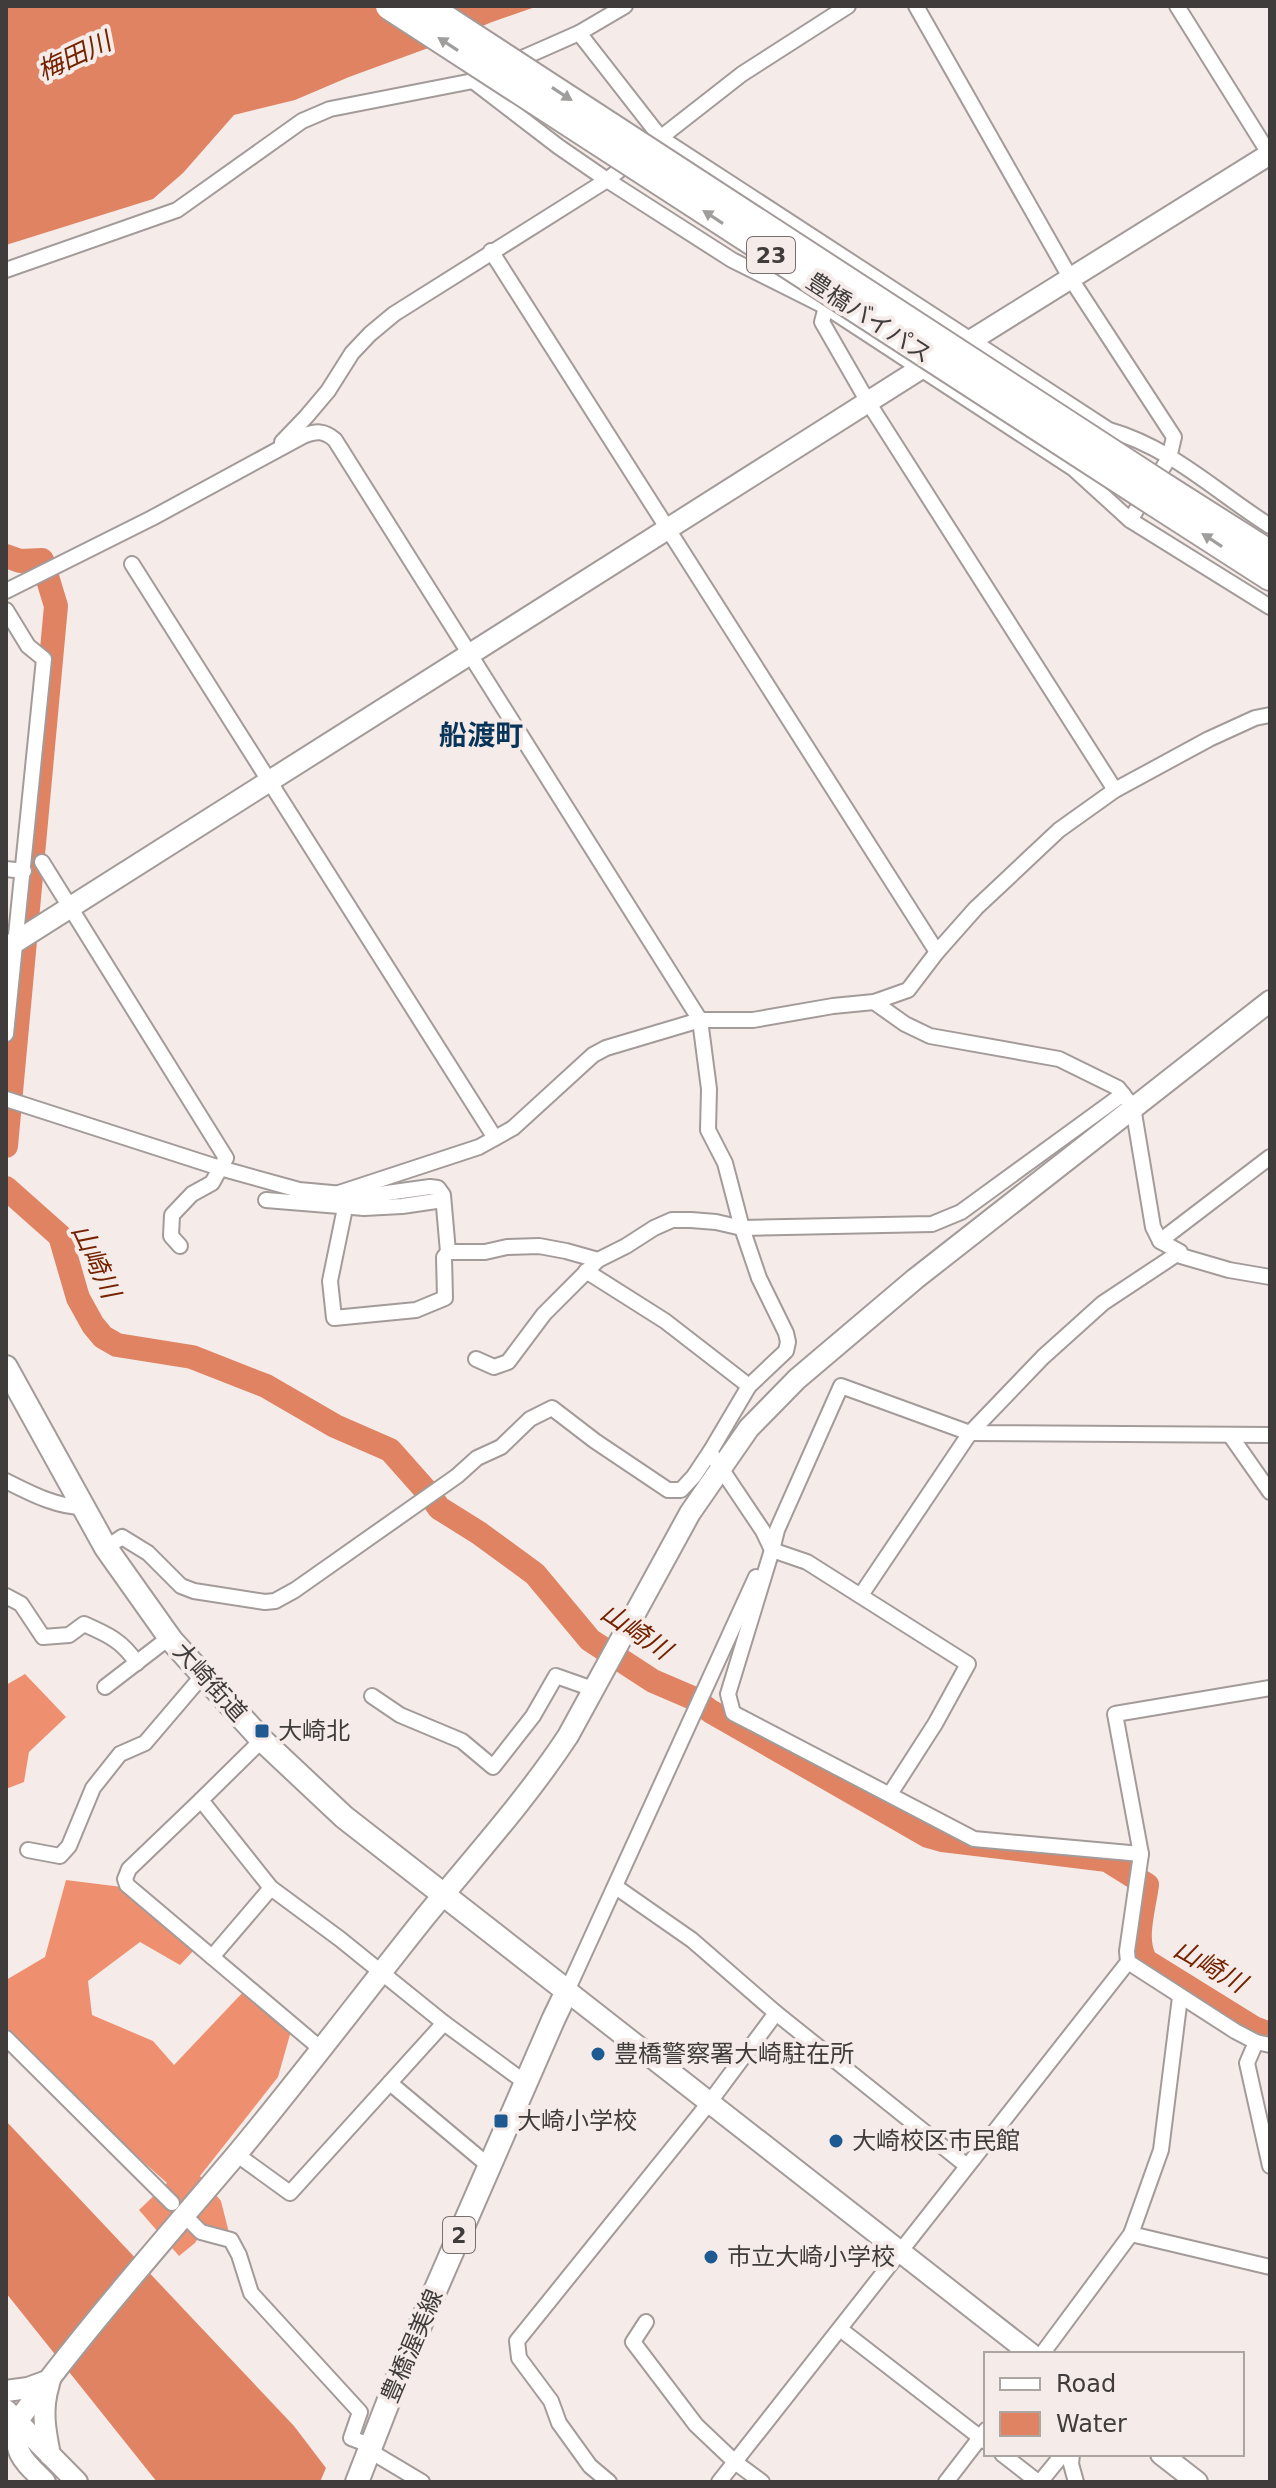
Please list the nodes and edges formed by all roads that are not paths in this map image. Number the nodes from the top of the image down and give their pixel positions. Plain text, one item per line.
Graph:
1 (389, 6) edge
2 (426, 6) edge
3 (625, 6) edge
4 (848, 6) edge
5 (916, 6) edge
6 (1177, 6) edge
7 (579, 33) junction
8 (473, 81) junction
9 (661, 138) junction
10 (1270, 154) edge
11 (607, 180) junction
12 (491, 251) junction
13 (6, 270) edge
14 (1071, 279) junction
15 (826, 307) junction
16 (970, 341) junction
17 (920, 369) junction
18 (868, 402) junction
19 (267, 456) junction
20 (1169, 458) junction
21 (1160, 495) junction
22 (1130, 520) junction
23 (1270, 526) edge
24 (668, 528) junction
25 (1270, 554) edge
26 (132, 564) dead end
27 (1270, 577) edge
28 (6, 591) edge
29 (1270, 607) edge
30 (6, 610) edge
31 (471, 655) junction
32 (1270, 715) edge
33 (269, 783) junction
34 (1115, 790) junction
35 (42, 862) dead end
36 (6, 869) edge
37 (24, 871) junction
38 (72, 907) junction
39 (19, 940) edge
40 (937, 952) junction
41 (1270, 1001) edge
42 (874, 1002) junction
43 (700, 1020) junction
44 (6, 1034) edge
45 (10, 1101) edge
46 (1128, 1101) junction
47 (495, 1138) junction
48 (1270, 1157) edge
49 (220, 1168) junction
50 (339, 1193) junction
51 (266, 1200) dead end
52 (443, 1200) junction
53 (345, 1208) junction
54 (742, 1228) junction
55 (1160, 1241) junction
56 (180, 1246) dead end
57 (448, 1252) junction
58 (1180, 1252) junction
59 (598, 1260) junction
60 (586, 1271) junction
61 (1270, 1277) edge
62 (476, 1359) dead end
63 (6, 1367) edge
64 (749, 1386) junction
65 (14, 1400) edge
66 (970, 1433) junction
67 (1230, 1435) junction
68 (1270, 1435) edge
69 (715, 1460) junction
70 (6, 1481) edge
71 (1270, 1492) edge
72 (85, 1507) junction
73 (106, 1548) junction
74 (772, 1550) junction
75 (861, 1595) junction
76 (6, 1596) edge
77 (170, 1637) junction
78 (137, 1663) junction
79 (203, 1675) junction
80 (105, 1687) dead end
81 (1270, 1688) edge
82 (593, 1689) junction
83 (372, 1696) dead end
84 (262, 1740) junction
85 (890, 1794) junction
86 (201, 1800) junction
87 (28, 1850) dead end
88 (1141, 1854) junction
89 (616, 1887) junction
90 (271, 1888) junction
91 (444, 1895) junction
92 (212, 1957) junction
93 (1128, 1962) junction
94 (381, 1973) junction
95 (567, 1991) junction
96 (1180, 1997) junction
97 (776, 2013) junction
98 (444, 2023) junction
99 (6, 2038) edge
100 (1263, 2044) edge
101 (321, 2049) junction
102 (390, 2083) junction
103 (526, 2083) junction
104 (709, 2103) junction
105 (236, 2154) junction
106 (489, 2166) junction
107 (967, 2166) junction
108 (1270, 2166) edge
109 (172, 2203) dead end
110 (192, 2223) dead end
111 (1131, 2234) junction
112 (900, 2252) junction
113 (1270, 2267) edge
114 (646, 2322) dead end
115 (840, 2329) junction
116 (1028, 2352) edge
117 (1043, 2352) edge
118 (55, 2373) junction
119 (6, 2391) edge
120 (10, 2423) edge
121 (984, 2436) edge
122 (371, 2449) junction
123 (50, 2455) junction
124 (1005, 2456) edge
125 (1061, 2456) edge
126 (1072, 2456) edge
127 (1164, 2456) edge
128 (735, 2462) junction
129 (45, 2482) edge
130 (77, 2482) edge
131 (357, 2482) edge
132 (422, 2482) edge
133 (609, 2482) edge
134 (719, 2482) edge
135 (762, 2482) edge
136 (946, 2482) edge
137 (1039, 2482) edge
138 (1076, 2482) edge
139 (1197, 2482) edge

21 -> 1 highway, 豊橋バイパス / 23, bridge
2 -> 21 highway, 豊橋バイパス / 23, bridge
3 - 7 street
4 - 9 street
5 - 14 street
6 - 10 street
7 - 8 street
7 - 9 street
8 - 11 street
8 - 13 street
9 - 11 street
9 - 16 street
10 - 14 street
11 - 12 street
11 - 15 street
12 - 19 street
12 - 24 street
14 - 16 street
14 - 20 street
15 - 17 street
15 - 18 street
16 - 17 street
16 - 20 street
17 - 18 street
17 - 22 street
18 - 24 street
18 - 34 street
19 - 28 street
19 - 31 street
20 - 22 street
20 - 23 street
21 - 25 highway, 豊橋バイパス / 23
27 -> 21 highway, 豊橋バイパス / 23
22 - 29 street
24 - 31 street
24 - 40 street
26 - 33 street
30 - 37 street
31 - 33 street
31 - 43 street
32 - 34 street
33 - 38 street
33 - 47 street
34 - 40 street
35 - 38 street
36 - 37 street
37 - 39 street
38 - 39 street
38 - 49 street
39 - 44 street
40 - 42 street
41 - 46 street
42 - 43 street
42 - 46 street
43 - 47 street
43 - 54 street
45 - 49 street
46 - 54 street
46 - 55 street
46 - 69 street
47 - 50 street
48 - 55 street
49 - 50 street
49 - 56 street
50 - 52 street
51 - 53 street
52 - 53 street
52 - 57 street
53 - 57 street
54 - 59 street
54 - 64 street
55 - 58 street
57 - 59 street
58 - 61 street
58 - 66 street
59 - 60 street
60 - 62 street
60 - 64 street
63 - 65 main road, 大崎街道
64 - 69 street
65 - 72 main road, 大崎街道
66 - 67 street
66 - 74 street
66 - 75 street
67 - 68 street
67 - 71 street
69 - 73 street
69 - 74 street
69 - 82 street
70 - 72 street
72 - 73 main road, 大崎街道
73 - 77 main road, 大崎街道
74 - 75 street
74 - 85 street
74 - 89 street
75 - 85 street
76 - 78 street
77 - 78 street
77 - 79 main road, 大崎街道
78 - 80 street
79 - 84 main road, 大崎街道
79 - 87 street
81 - 88 street
82 - 83 street
82 - 91 street
84 - 86 street
84 - 91 main road, 大崎街道
85 - 88 street
86 - 90 street
86 - 92 street
88 - 93 street
89 - 95 street
89 - 97 street
90 - 92 street
90 - 94 street
91 - 94 street
91 - 95 main road, 大崎街道
92 - 101 street
93 - 96 street
93 - 107 street
94 - 98 street
94 - 101 street
95 - 103 main road, 豊橋渥美線 / 2
95 - 104 street
96 - 100 street
96 - 111 street
97 - 104 street
97 - 107 street
98 - 102 street
98 - 103 street
99 - 109 street
100 - 108 street
101 - 105 street
102 - 105 street
102 - 106 street
103 - 106 main road, 豊橋渥美線 / 2
104 - 112 street
104 - 133 street
105 - 118 street
106 - 122 main road, 豊橋渥美線 / 2
107 - 112 street
110 - 122 street
111 - 113 street
111 - 117 street
112 - 115 street
112 - 116 street
114 - 128 street
115 - 121 street
115 - 128 street
118 - 119 street
118 - 120 street
118 - 123 street
120 - 123 street
120 - 129 street
121 - 136 street
122 - 131 main road, 豊橋渥美線 / 2
122 - 132 street
123 - 130 street
124 - 137 street
125 - 137 street
126 - 138 street
127 - 139 street
128 - 134 street
128 - 135 street

